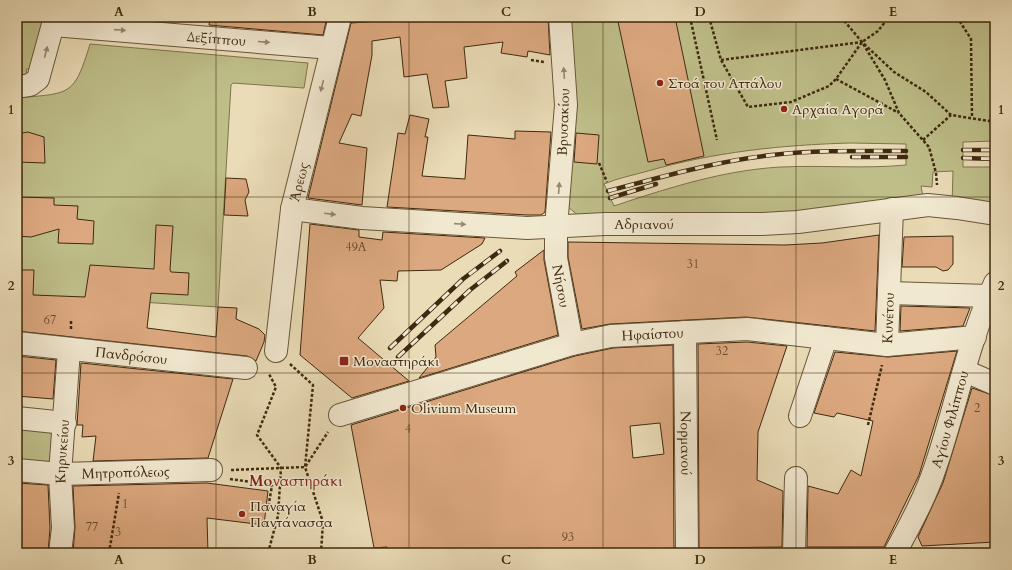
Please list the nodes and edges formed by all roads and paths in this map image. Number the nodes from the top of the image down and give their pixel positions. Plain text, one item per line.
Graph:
1 (340, 17) edge
2 (560, 17) edge
3 (690, 17) edge
4 (709, 17) edge
5 (841, 17) edge
6 (889, 17) edge
7 (957, 17) edge
8 (54, 21) edge
9 (194, 26) edge
10 (862, 42) junction
11 (331, 48) junction
12 (721, 60) junction
13 (836, 79) junction
14 (17, 87) edge
15 (899, 113) junction
16 (951, 115) junction
17 (972, 118) junction
18 (995, 122) edge
19 (717, 140) dead end
20 (923, 140) junction
21 (599, 163) dead end
22 (607, 182) dead end
23 (936, 206) junction
24 (892, 209) junction
25 (292, 210) junction
26 (995, 214) edge
27 (556, 227) junction
28 (992, 290) edge
29 (889, 293) junction
30 (685, 332) junction
31 (975, 337) junction
32 (826, 338) junction
33 (17, 343) edge
34 (572, 344) junction
35 (887, 345) junction
36 (69, 350) junction
37 (276, 351) joint
38 (246, 368) dead end
39 (965, 371) junction
40 (269, 374) dead end
41 (995, 384) edge
42 (340, 415) joint
43 (800, 416) dead end
44 (17, 418) edge
45 (65, 423) junction
46 (868, 425) dead end
47 (304, 467) junction
48 (282, 468) junction
49 (17, 470) edge
50 (122, 472) junction
51 (60, 474) junction
52 (217, 474) junction
53 (796, 478) dead end
54 (278, 510) junction
55 (60, 553) edge
56 (109, 553) edge
57 (268, 553) edge
58 (321, 553) edge
59 (687, 553) edge
60 (794, 553) edge
61 (895, 553) edge

1 - 11 street, Άρεως
27 -> 2 street, Βρυσακίου
3 - 19 path
4 - 12 path
5 - 10 path
6 - 10 path
7 - 17 path
8 -> 9 street, Δεξίππου
14 -> 8 street
9 -> 11 street, Δεξίππου
10 - 12 path
10 - 13 path
10 - 15 path
10 - 16 path
11 -> 25 street, Άρεως
12 - 13 path
13 - 15 path
15 - 20 path
16 - 17 path
16 - 20 path
17 - 18 path
20 - 23 path
21 - 22 path
23 - 24 street, Αδριανού
23 - 26 street, Αδριανού
24 - 27 street, Αδριανού
24 - 29 street, Κυνέτου
25 -> 27 street, Αδριανού
25 - 37 street, Άρεως
27 - 34 street, Νήσου
28 - 29 street
28 - 31 street, Αγίου Φιλίππου
29 - 35 street, Κυνέτου
30 - 32 street, Ηφαίστου
30 - 34 street, Ηφαίστου
30 - 59 street, Νορμανού
31 - 35 street, Ηφαίστου
31 - 39 street, Αγίου Φιλίππου
32 - 35 street, Ηφαίστου
32 - 43 street
33 - 36 street, Πανδρόσου
34 - 42 street, Ηφαίστου
35 - 46 path, Κυνέτου
36 - 38 street, Πανδρόσου
36 - 45 street, Κηρυκείου
37 - 47 path
39 - 41 street
39 - 61 street, Αγίου Φιλίππου
40 - 48 path
42 - 47 path
44 - 45 street
45 - 51 street, Κηρυκείου
47 - 48 path
47 - 58 path
48 - 52 path
48 - 54 path
49 - 51 street, Μητροπόλεως
50 - 51 street, Μητροπόλεως
50 - 52 street, Μητροπόλεως
50 - 56 path
51 - 55 street, Κηρυκείου
52 - 54 path
53 - 60 street
54 - 57 path

